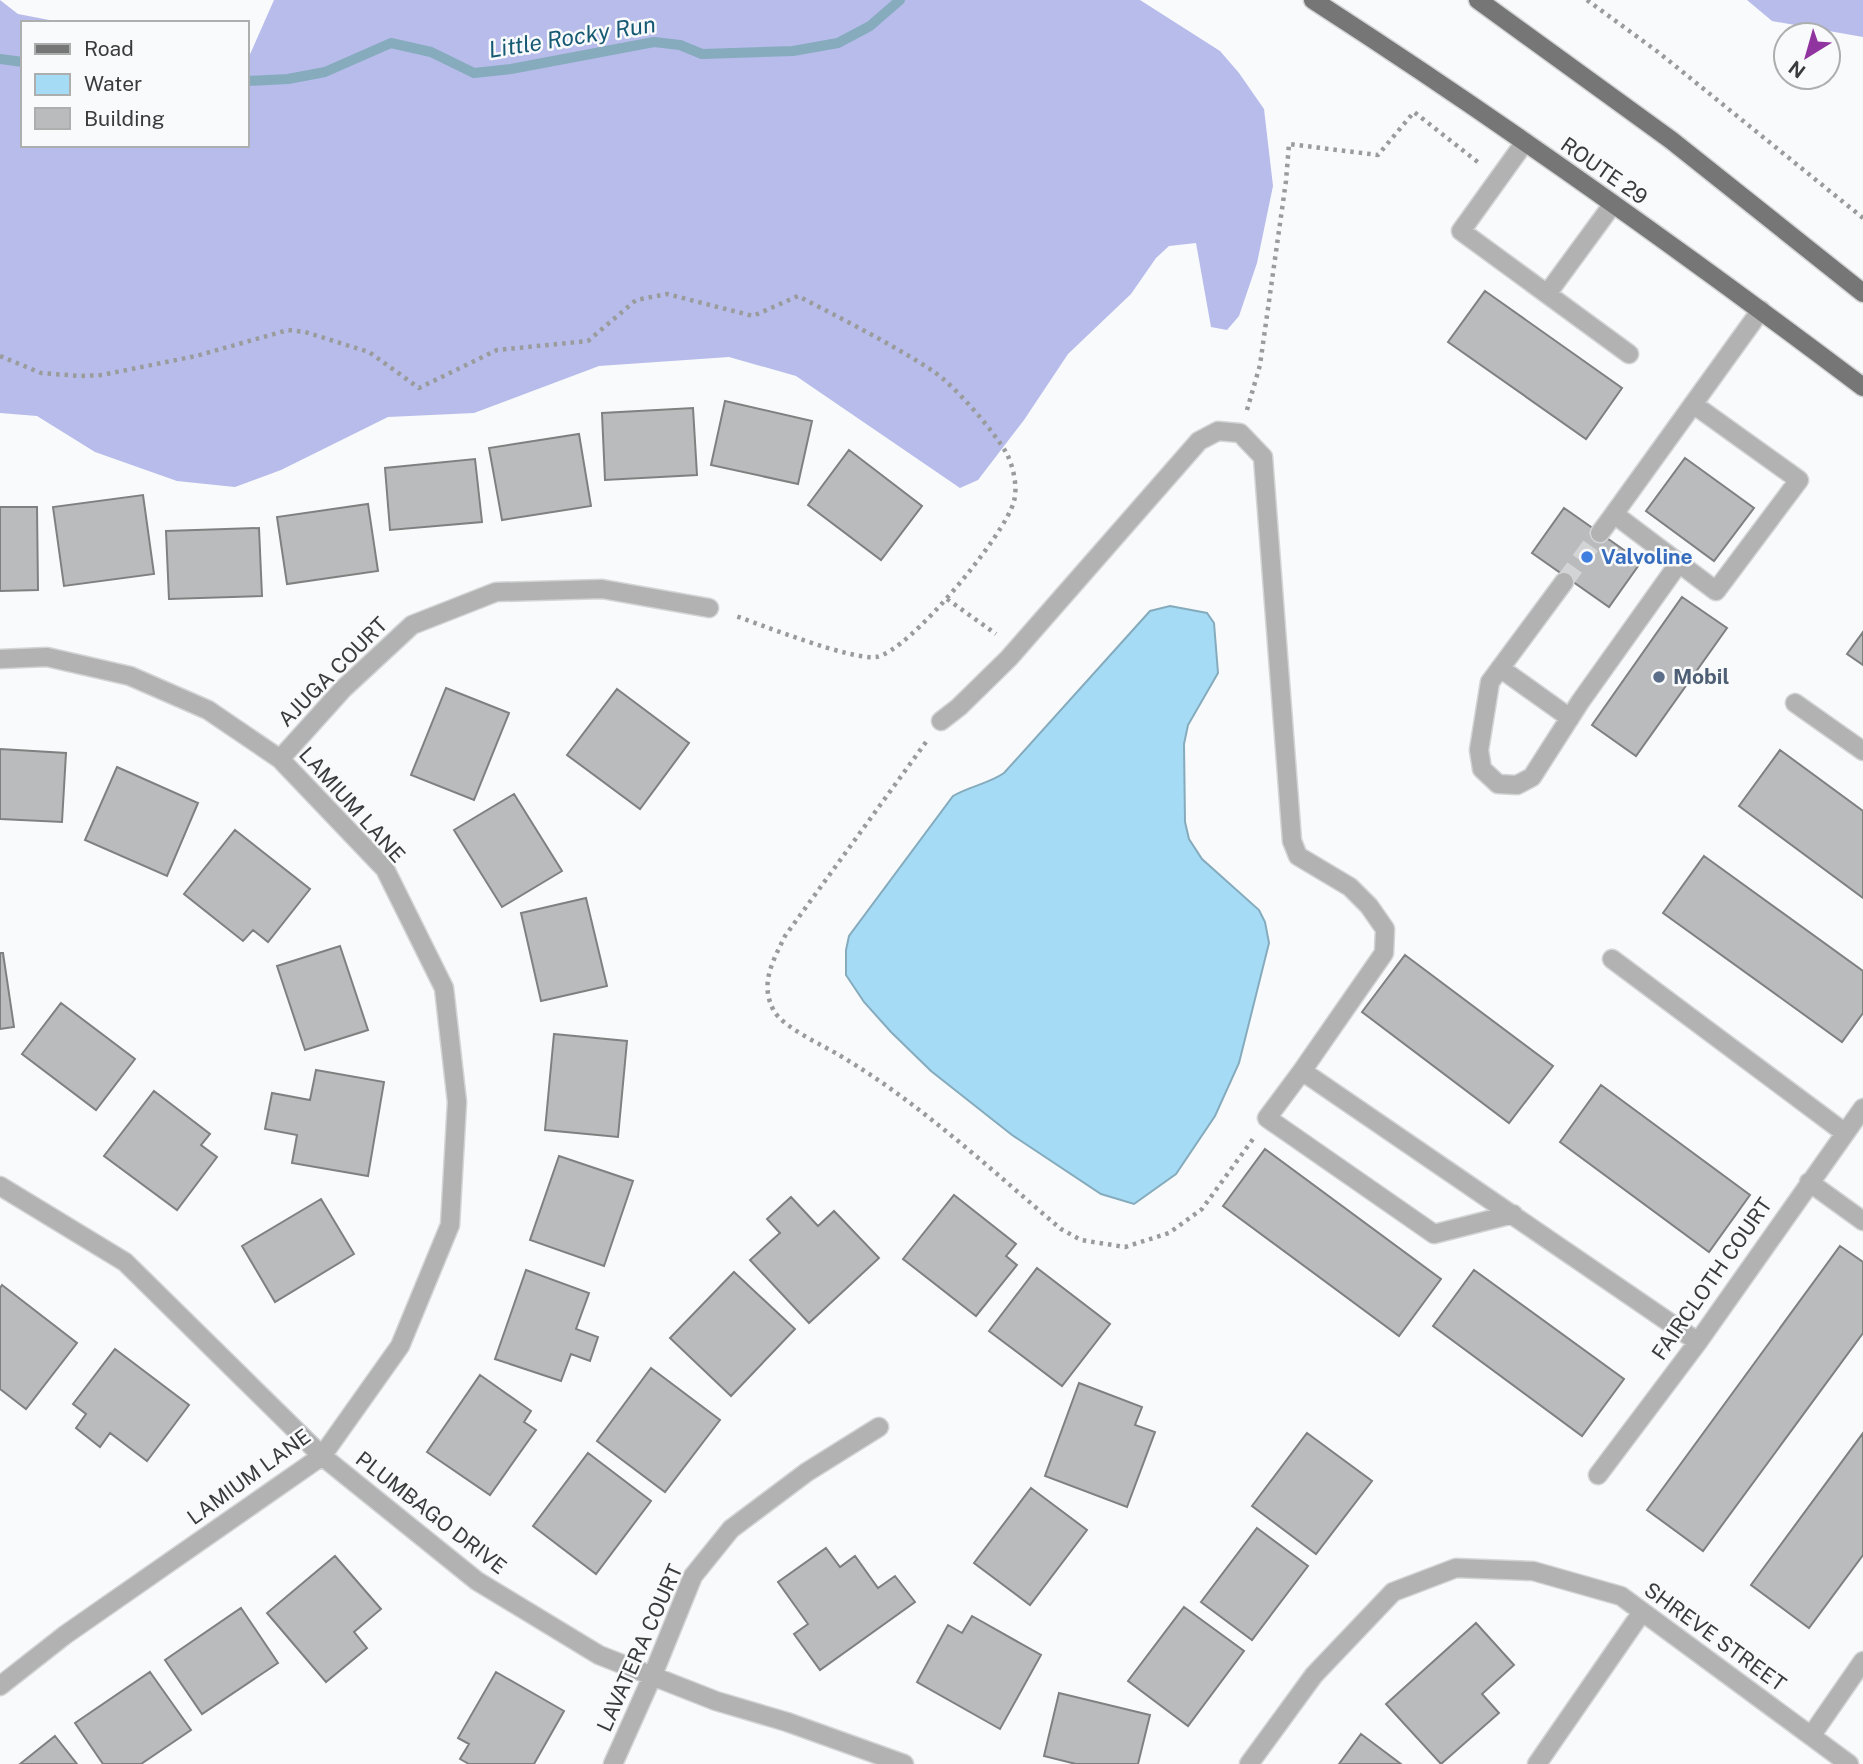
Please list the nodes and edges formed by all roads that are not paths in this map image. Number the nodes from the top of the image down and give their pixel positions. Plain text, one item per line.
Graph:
1 (1313, 0) edge
2 (1478, 0) edge
3 (1525, 142) junction
4 (1612, 204) junction
5 (1860, 286) edge
6 (1547, 294) junction
7 (1761, 310) junction
8 (1629, 354) dead end
9 (1863, 387) edge
10 (1693, 404) junction
11 (1614, 514) junction
12 (1600, 533) tunnel mouth
13 (1679, 563) junction
14 (1564, 582) tunnel mouth
15 (709, 608) road end
16 (0, 659) edge
17 (1500, 668) junction
18 (1795, 703) dead end
19 (1570, 718) junction
20 (941, 721) road end
21 (1863, 751) edge
22 (280, 759) junction
23 (1612, 958) dead end
24 (1302, 1071) junction
25 (1863, 1108) edge
26 (1845, 1133) junction
27 (1808, 1182) junction
28 (0, 1186) edge
29 (1513, 1214) junction
30 (1863, 1221) edge
31 (1698, 1342) junction
32 (879, 1427) dead end
33 (322, 1456) junction
34 (1598, 1475) dead end
35 (1642, 1612) junction
36 (1863, 1661) edge
37 (652, 1677) junction
38 (0, 1686) edge
39 (1811, 1735) junction
40 (613, 1764) edge
41 (904, 1764) edge
42 (1249, 1764) edge
43 (1537, 1764) edge
44 (1849, 1764) edge

1 - 3 main road, ROUTE 29
2 - 5 main road
3 - 4 main road, ROUTE 29
3 - 6 street
4 - 6 street
4 - 7 main road, ROUTE 29
6 - 8 street
7 - 9 main road, ROUTE 29
7 - 10 street
10 - 11 street
10 - 13 street
11 - 12 street
11 - 13 street
13 - 19 street
14 - 17 street
15 - 22 street, AJUGA COURT
16 - 22 street, LAMIUM LANE
17 - 19 street
17 - 19 street
18 - 21 street
20 - 24 street
22 - 33 street, LAMIUM LANE
23 - 26 street
24 - 29 street
24 - 29 street
25 - 26 street, FAIRCLOTH COURT
26 - 27 street, FAIRCLOTH COURT
27 - 30 street
27 - 31 street, FAIRCLOTH COURT
28 - 33 street, PLUMBAGO DRIVE
29 - 31 street
31 - 34 street, FAIRCLOTH COURT
32 - 37 street, LAVATERA COURT
33 - 37 street, PLUMBAGO DRIVE
33 - 38 street, LAMIUM LANE
35 - 39 street, SHREVE STREET
35 - 42 street, SHREVE STREET
35 - 43 street
36 - 39 street
37 - 40 street, LAVATERA COURT
37 - 41 street, PLUMBAGO DRIVE
39 - 44 street, SHREVE STREET

